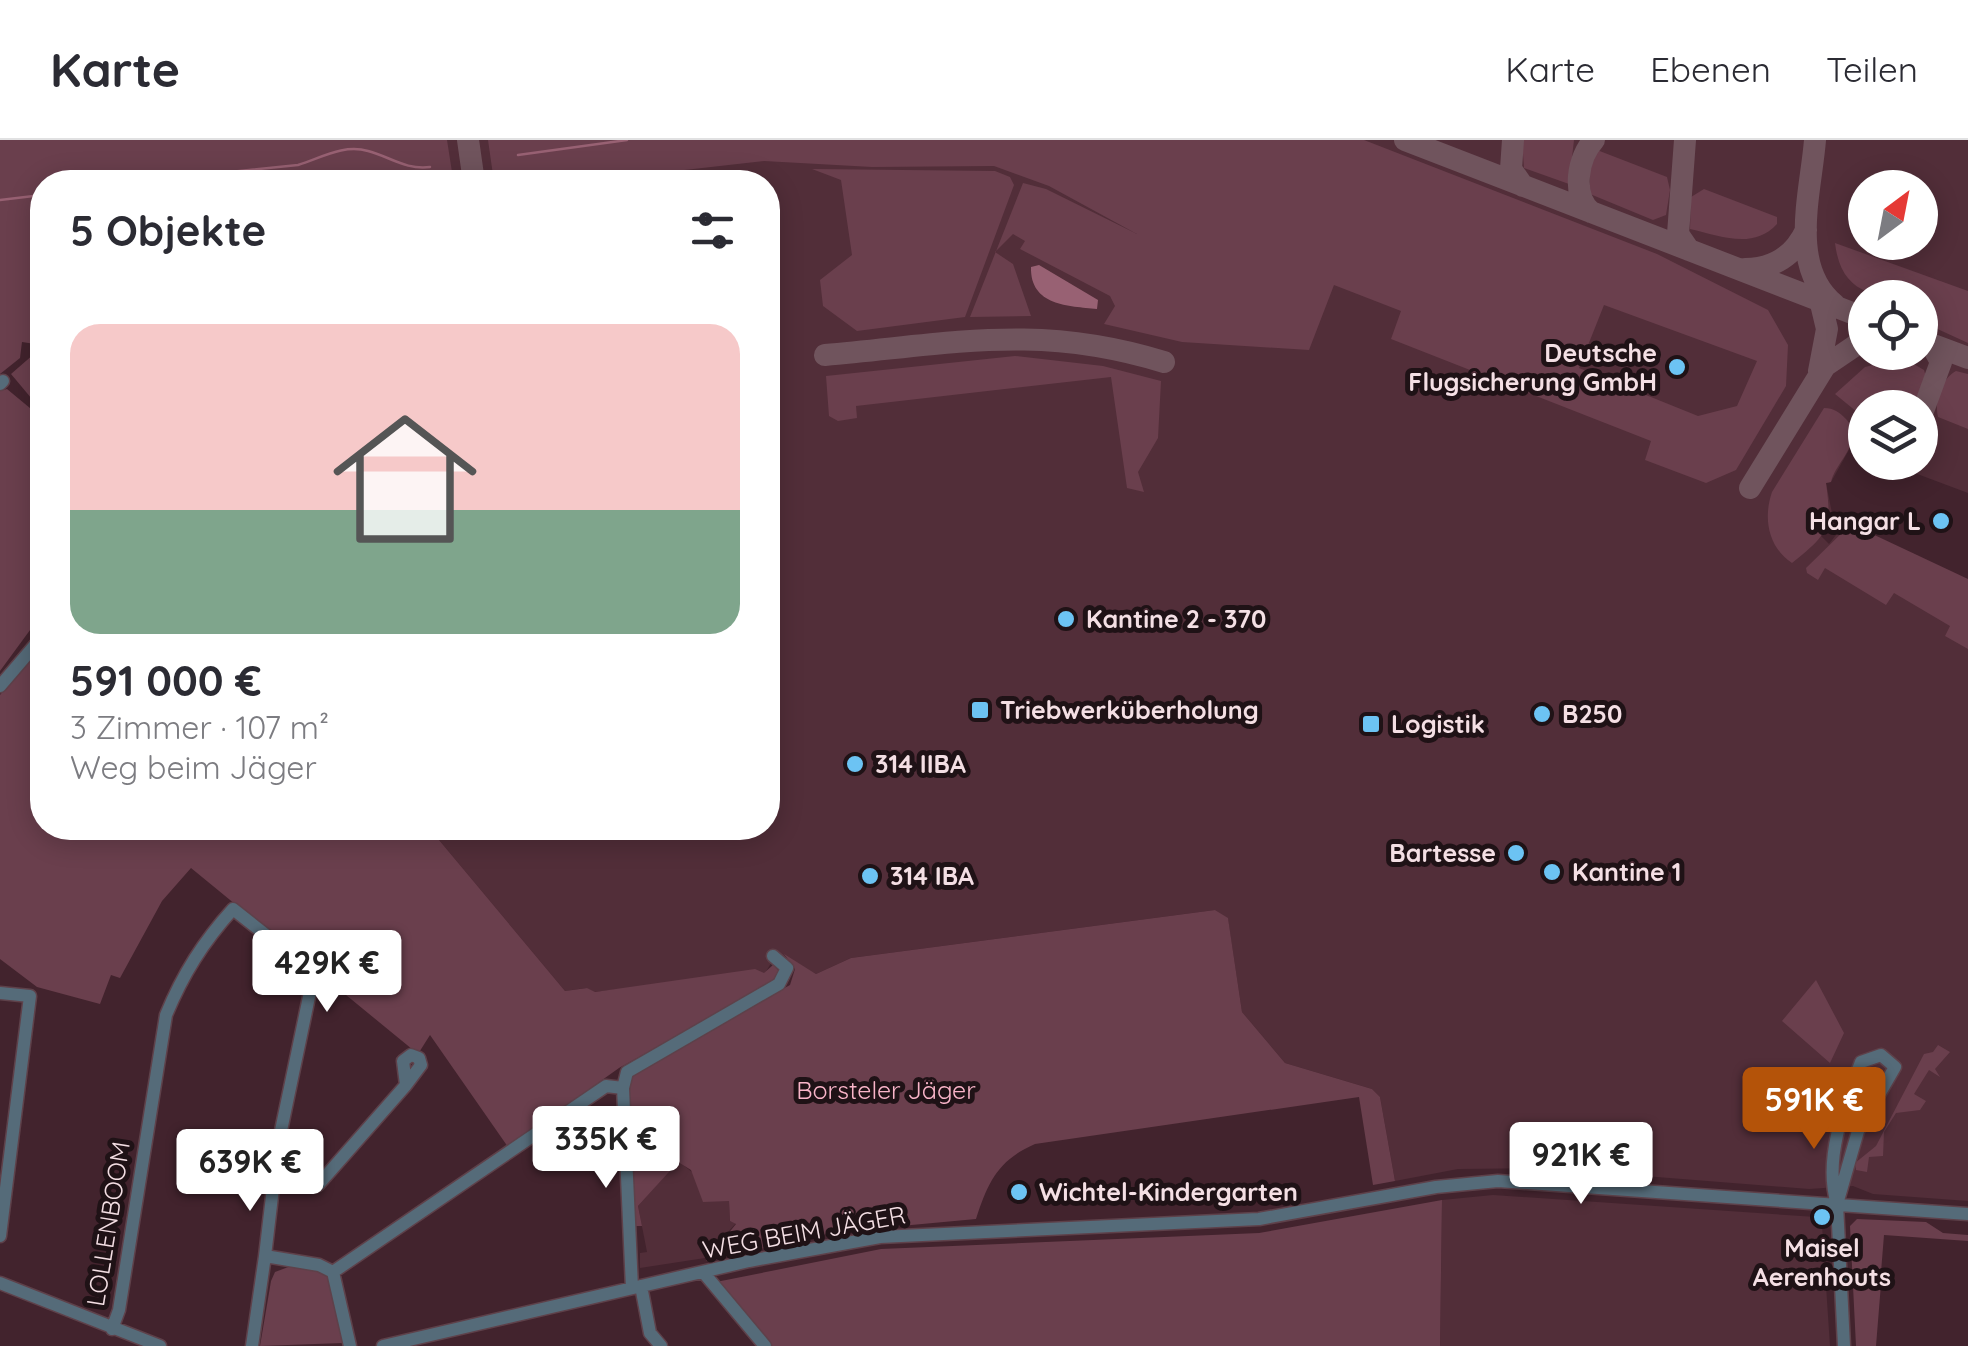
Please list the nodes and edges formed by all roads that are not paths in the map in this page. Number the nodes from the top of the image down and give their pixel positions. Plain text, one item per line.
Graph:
1 (30, 651) edge
2 (0, 686) edge
3 (773, 956) dead end
4 (0, 993) edge
5 (406, 1085) dead end
6 (623, 1088) junction
7 (277, 1177) junction
8 (1837, 1204) junction
9 (1968, 1214) edge
10 (0, 1236) edge
11 (265, 1256) junction
12 (333, 1272) junction
13 (703, 1272) junction
14 (0, 1283) edge
15 (636, 1287) junction
16 (112, 1329) junction
17 (143, 1342) edge
18 (160, 1346) edge
19 (252, 1346) edge
20 (350, 1346) edge
21 (383, 1346) edge
22 (661, 1346) edge
23 (766, 1346) edge
24 (1844, 1346) edge

1 - 2 street
3 - 6 street
4 - 10 street
5 - 7 street
6 - 12 street
6 - 15 street
7 - 11 street
7 - 16 street, LOLLENBOOM
8 - 8 street
8 - 9 street, WEG BEIM JÄGER
8 - 13 street, WEG BEIM JÄGER
8 - 24 street
11 - 12 street
11 - 19 street
12 - 20 street
13 - 15 street, WEG BEIM JÄGER
13 - 23 street
14 - 16 street
15 - 21 street, WEG BEIM JÄGER
15 - 22 street
16 - 17 street
17 - 18 street

